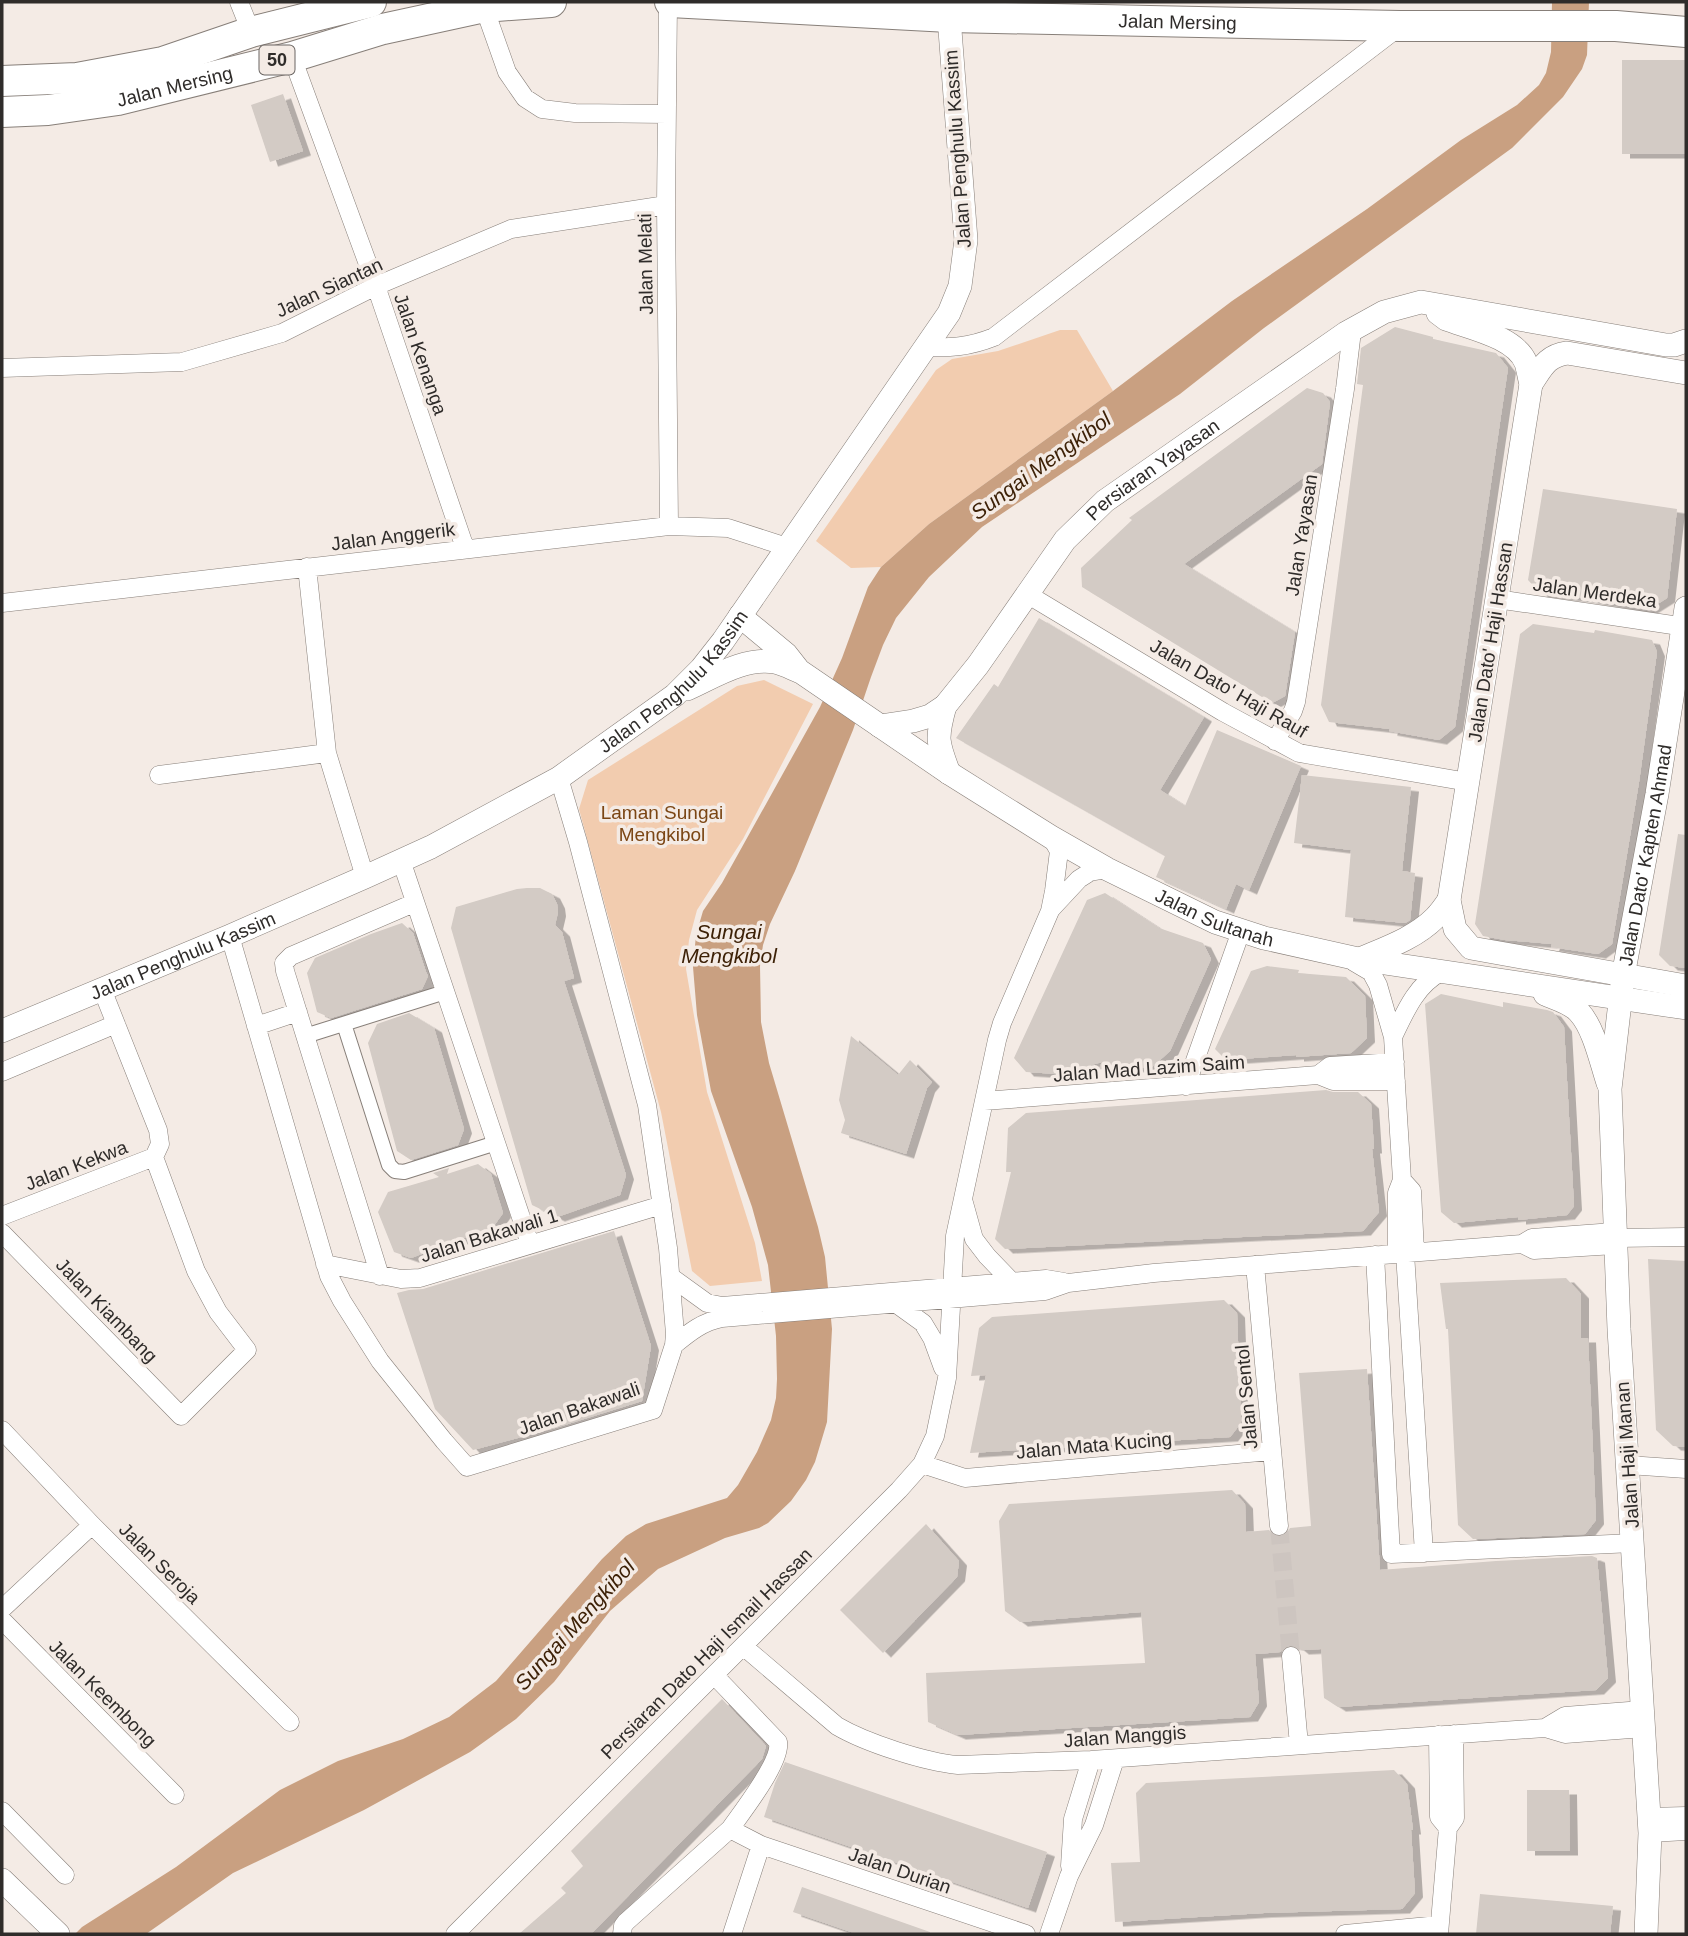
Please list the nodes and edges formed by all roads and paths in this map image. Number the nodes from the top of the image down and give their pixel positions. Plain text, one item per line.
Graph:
1 (239, 2) edge
2 (371, 2) edge
3 (551, 2) edge
4 (669, 2) edge
5 (484, 7) junction
6 (949, 17) junction
7 (1400, 26) junction
8 (251, 32) junction
9 (1686, 32) edge
10 (292, 57) junction
11 (2, 80) edge
12 (2, 112) edge
13 (667, 114) junction
14 (666, 205) junction
15 (376, 286) junction
16 (1421, 302) junction
17 (1352, 331) junction
18 (1686, 341) edge
19 (924, 348) junction
20 (2, 368) edge
21 (1686, 373) edge
22 (1531, 384) junction
23 (669, 526) junction
24 (787, 547) junction
25 (465, 548) junction
26 (307, 567) junction
27 (1027, 594) junction
28 (1497, 599) junction
29 (2, 603) edge
30 (740, 616) junction
31 (1685, 621) edge
32 (801, 672) junction
33 (675, 695) junction
34 (945, 706) junction
35 (880, 726) junction
36 (1275, 741) junction
37 (327, 753) junction
38 (949, 773) junction
39 (159, 775) dead end
40 (559, 778) junction
41 (1468, 782) junction
42 (1052, 837) junction
43 (401, 860) junction
44 (1107, 869) junction
45 (365, 877) junction
46 (1449, 900) junction
47 (415, 904) junction
48 (1050, 911) junction
49 (1241, 931) junction
50 (230, 936) junction
51 (1351, 958) junction
52 (1441, 972) junction
53 (1508, 981) junction
54 (1621, 986) junction
55 (1686, 986) edge
56 (102, 989) junction
57 (444, 992) junction
58 (1686, 1008) edge
59 (298, 1012) junction
60 (116, 1024) junction
61 (344, 1024) junction
62 (256, 1026) junction
63 (2, 1031) edge
64 (305, 1036) junction
65 (1394, 1037) junction
66 (1395, 1062) junction
67 (2, 1072) edge
68 (1318, 1076) junction
69 (1396, 1081) junction
70 (1186, 1086) junction
71 (1610, 1089) junction
72 (984, 1101) junction
73 (496, 1143) junction
74 (154, 1157) junction
75 (963, 1199) junction
76 (662, 1205) junction
77 (2, 1216) edge
78 (2, 1233) edge
79 (1686, 1237) edge
80 (1615, 1239) junction
81 (530, 1244) junction
82 (1406, 1253) junction
83 (1375, 1255) junction
84 (325, 1264) junction
85 (1255, 1265) junction
86 (380, 1276) junction
87 (671, 1277) junction
88 (1012, 1282) junction
89 (1068, 1283) junction
90 (951, 1293) junction
91 (890, 1301) junction
92 (722, 1312) junction
93 (674, 1345) junction
94 (947, 1378) junction
95 (2, 1430) edge
96 (1272, 1451) junction
97 (922, 1464) junction
98 (1628, 1465) junction
99 (1686, 1469) edge
100 (92, 1525) junction
101 (1279, 1526) tunnel mouth
102 (1633, 1543) junction
103 (1424, 1552) junction
104 (2, 1609) edge
105 (2, 1620) edge
106 (743, 1646) junction
107 (1291, 1656) tunnel mouth
108 (714, 1675) junction
109 (1643, 1719) junction
110 (290, 1722) dead end
111 (1446, 1735) junction
112 (1299, 1745) junction
113 (1115, 1759) junction
114 (1091, 1760) junction
115 (175, 1795) dead end
116 (2, 1811) edge
117 (1686, 1816) edge
118 (1649, 1825) junction
119 (730, 1829) junction
120 (1686, 1831) edge
121 (761, 1845) junction
122 (65, 1875) dead end
123 (1069, 1876) junction
124 (2, 1880) edge
125 (53, 1930) edge
126 (1439, 1930) edge
127 (454, 1934) edge
128 (622, 1934) edge
129 (732, 1934) edge
130 (1027, 1934) edge
131 (1049, 1934) edge
132 (1345, 1934) edge
133 (1646, 1934) edge

1 - 8 street
2 - 8 highway, Jalan Mersing / 50
3 - 5 highway, Jalan Mersing / 50
4 - 6 highway, Jalan Mersing
4 - 13 street, Jalan Melati
5 - 10 highway, Jalan Mersing / 50
5 - 13 street
6 - 7 highway, Jalan Mersing
6 - 19 street, Jalan Penghulu Kassim
7 - 9 highway, Jalan Mersing
7 - 19 street
8 - 11 highway, Jalan Mersing / 50
10 - 12 highway, Jalan Mersing / 50
10 - 15 street, Jalan Kenanga
13 - 14 street, Jalan Melati
14 - 15 street, Jalan Siantan
14 - 23 street, Jalan Melati
15 - 20 street, Jalan Siantan
15 - 25 street, Jalan Kenanga
16 - 17 street, Persiaran Yayasan
16 - 18 street, Persiaran Yayasan
16 - 22 street
17 - 27 street, Persiaran Yayasan
17 - 36 street, Jalan Yayasan
19 - 24 street, Jalan Penghulu Kassim
21 - 22 street
22 - 28 street, Jalan Dato' Haji Hassan
23 - 24 street, Jalan Anggerik
23 - 25 street, Jalan Anggerik
24 - 30 street, Jalan Penghulu Kassim
25 - 26 street, Jalan Anggerik
26 - 29 street, Jalan Anggerik
26 - 37 street
27 - 34 street, Persiaran Yayasan
27 - 36 street, Jalan Dato' Haji Rauf
28 - 31 street, Jalan Merdeka
28 - 41 street, Jalan Dato' Haji Hassan
30 - 32 street, Jalan Sultanah
30 - 33 street, Jalan Penghulu Kassim
31 - 54 street, Jalan Dato' Kapten Ahmad
32 - 33 street, Jalan Sultanah
32 - 35 street, Jalan Sultanah
33 - 40 street, Jalan Penghulu Kassim
34 - 35 street, Persiaran Yayasan
34 - 38 street, Persiaran Yayasan
35 - 38 street, Jalan Sultanah
36 - 41 street, Jalan Dato' Haji Rauf
37 - 39 street
37 - 45 street
38 - 42 street, Jalan Sultanah
40 - 43 street, Jalan Penghulu Kassim
40 - 76 street, Jalan Bakawali
41 - 46 street, Jalan Dato' Haji Hassan
42 - 44 street, Jalan Sultanah
42 - 48 street
43 - 45 street, Jalan Penghulu Kassim
43 - 47 street
44 - 48 street
44 - 49 street, Jalan Sultanah
45 - 50 street, Jalan Penghulu Kassim
46 - 51 street
46 - 54 street, Jalan Sultanah
47 - 57 street
47 - 59 street
48 - 72 street, Persiaran Dato Haji Ismail Hassan
49 - 51 street, Jalan Sultanah
49 - 70 street
50 - 56 street, Jalan Penghulu Kassim
50 - 62 street, Jalan Bakawali
51 - 52 street, Jalan Sultanah
51 - 65 street
52 - 53 street, Jalan Sultanah
52 - 65 street
53 - 54 street, Jalan Sultanah
53 - 71 street
54 - 55 street, Jalan Sultanah
54 - 58 street, Jalan Sultanah
54 - 71 street, Jalan Haji Manan
56 - 60 street, Jalan Kekwa
56 - 63 street, Jalan Penghulu Kassim
57 - 61 street
57 - 73 street
59 - 62 street
59 - 64 street
60 - 67 street, Jalan Penghulu Kassim
60 - 74 street, Jalan Kekwa
61 - 64 street
61 - 73 street
62 - 84 street, Jalan Bakawali
64 - 86 street
65 - 66 street
66 - 68 street
66 - 69 street
68 - 69 street
68 - 70 street, Jalan Mad Lazim Saim
69 - 82 street
70 - 72 street, Jalan Mad Lazim Saim
71 - 80 street, Jalan Haji Manan
72 - 75 street, Persiaran Dato Haji Ismail Hassan
73 - 81 street
74 - 77 street, Jalan Kekwa
74 - 78 street, Jalan Kiambang
75 - 88 street
75 - 90 street, Persiaran Dato Haji Ismail Hassan
76 - 81 street, Jalan Bakawali 1
76 - 87 street, Jalan Bakawali
79 - 80 street
80 - 82 street
80 - 98 street, Jalan Haji Manan
81 - 86 street, Jalan Bakawali 1
82 - 83 street
82 - 103 street
83 - 85 street
83 - 103 street
84 - 86 street, Jalan Bakawali 1
84 - 93 street, Jalan Bakawali
85 - 89 street
85 - 96 street, Jalan Sentol
87 - 92 street
87 - 93 street, Jalan Bakawali
88 - 89 street
88 - 90 street
89 - 90 street
90 - 91 street
90 - 94 street, Persiaran Dato Haji Ismail Hassan
91 - 92 street
91 - 94 street
92 - 93 street
94 - 97 street, Persiaran Dato Haji Ismail Hassan
95 - 100 street, Jalan Seroja
96 - 97 street, Jalan Mata Kucing
96 - 101 street, Jalan Sentol
97 - 106 street, Persiaran Dato Haji Ismail Hassan
98 - 99 street
98 - 102 street, Jalan Haji Manan
100 - 104 street
100 - 110 street, Jalan Seroja
102 - 103 street
102 - 109 street, Jalan Haji Manan
105 - 115 street, Jalan Keembong
106 - 108 street, Persiaran Dato Haji Ismail Hassan
106 - 114 street, Jalan Manggis
107 - 112 street
108 - 119 street
108 - 127 street, Persiaran Dato Haji Ismail Hassan
109 - 111 street, Jalan Manggis
109 - 118 street, Jalan Haji Manan
111 - 112 street, Jalan Manggis
111 - 126 street
112 - 113 street, Jalan Manggis
113 - 114 street, Jalan Manggis
113 - 123 street
114 - 123 street
116 - 122 street
117 - 118 street
118 - 120 street
118 - 133 street, Jalan Haji Manan
119 - 121 street, Jalan Durian
119 - 128 street
121 - 129 street
121 - 130 street, Jalan Durian
123 - 131 street
124 - 125 street
126 - 132 street

